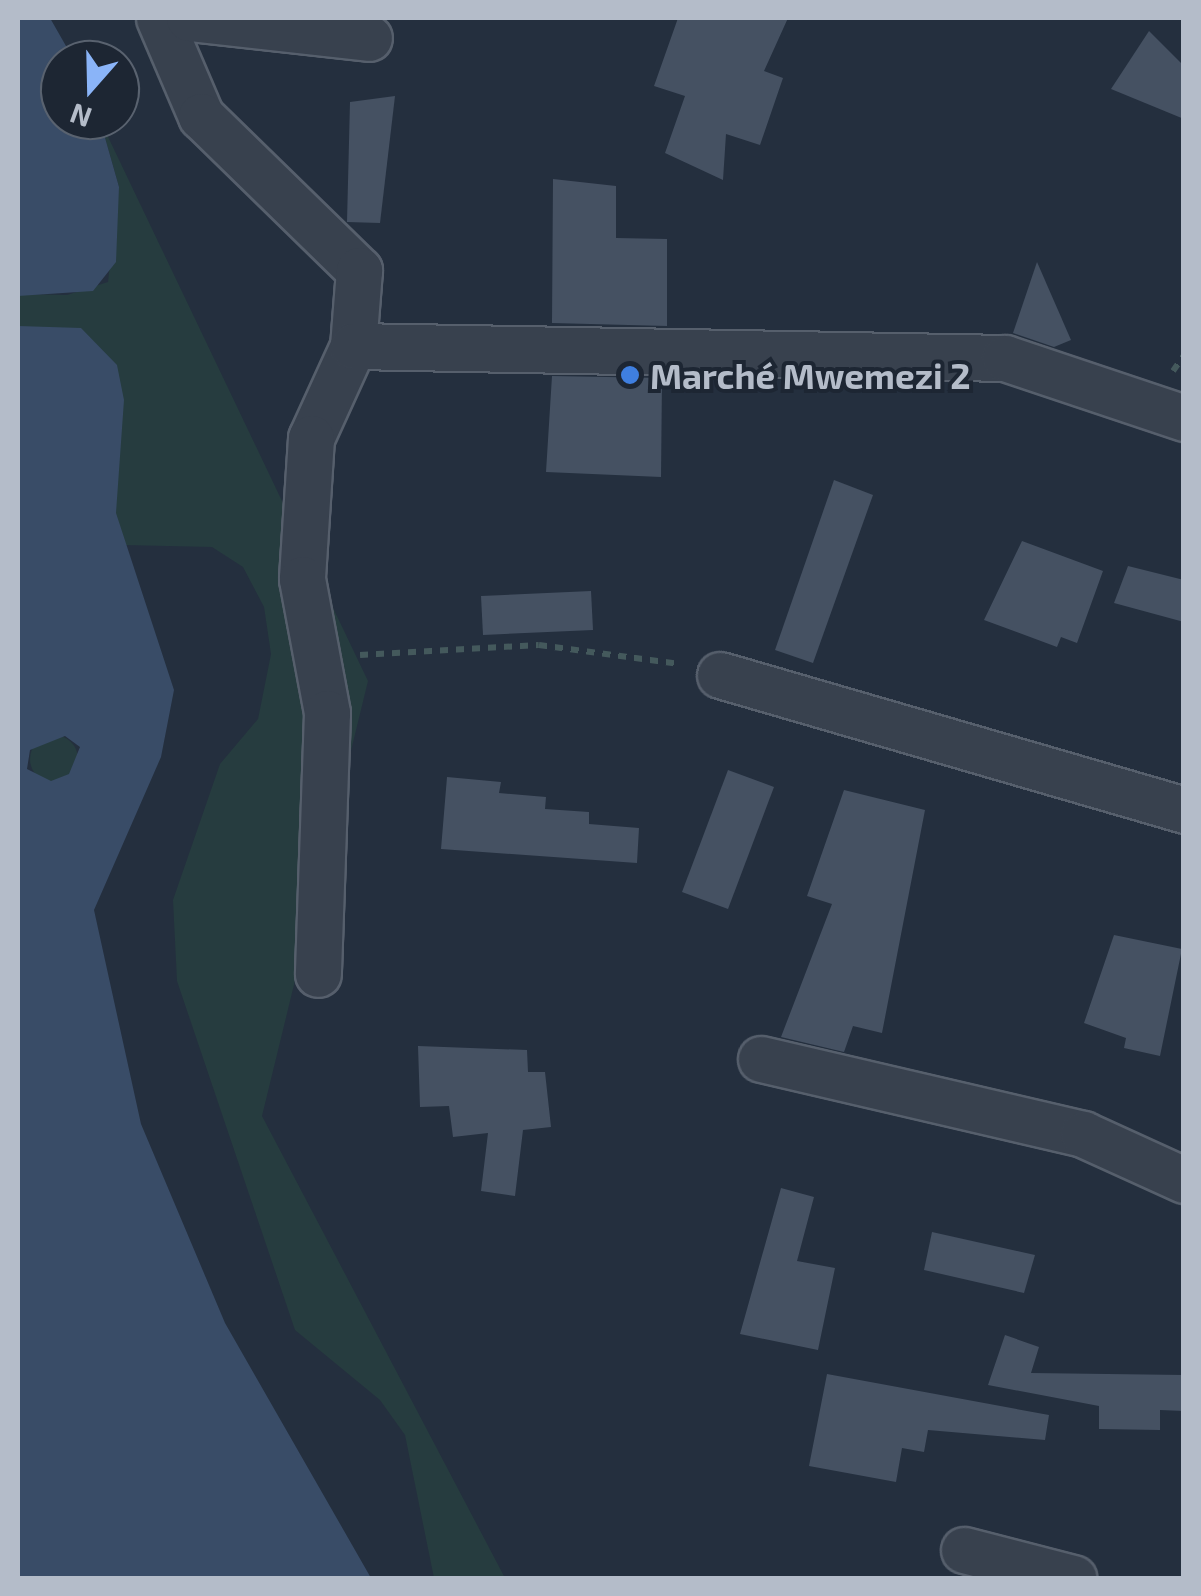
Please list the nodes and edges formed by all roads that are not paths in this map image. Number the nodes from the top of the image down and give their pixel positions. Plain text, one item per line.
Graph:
1 (158, 18) edge
2 (189, 18) edge
3 (368, 38) dead end
4 (352, 346) junction
5 (1184, 418) edge
6 (720, 675) road end
7 (1184, 810) edge
8 (318, 974) dead end
9 (761, 1060) dead end
10 (1184, 1180) edge
11 (964, 1550) dead end
12 (1072, 1578) edge

1 - 4 street
2 - 3 street
4 - 5 street
4 - 8 street
6 - 7 street
9 - 10 street
11 - 12 street

